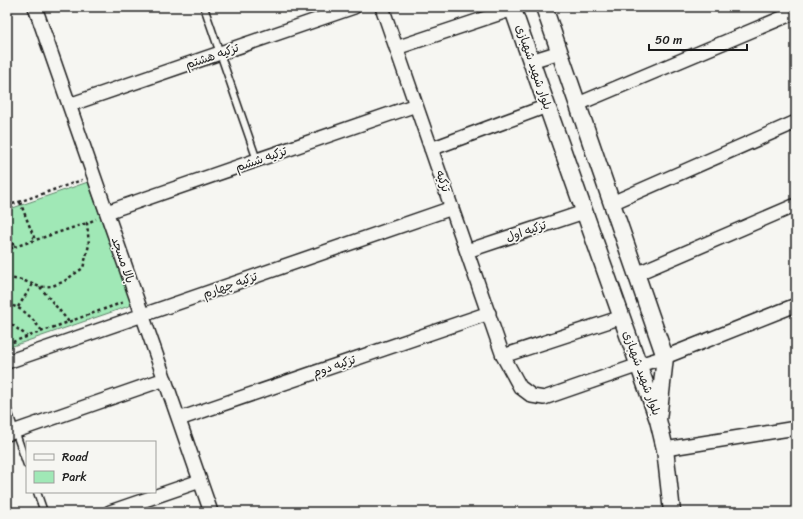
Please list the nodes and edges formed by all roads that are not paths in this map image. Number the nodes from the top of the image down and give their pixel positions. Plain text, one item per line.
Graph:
1 (35, 7) edge
2 (204, 7) edge
3 (354, 7) edge
4 (382, 7) edge
5 (544, 7) edge
6 (513, 8) edge
7 (796, 12) edge
8 (396, 48) junction
9 (560, 52) junction
10 (220, 53) junction
11 (531, 61) junction
12 (578, 104) junction
13 (69, 105) junction
14 (416, 105) junction
15 (547, 106) junction
16 (796, 122) edge
17 (431, 149) junction
18 (257, 160) junction
19 (612, 203) junction
20 (796, 205) edge
21 (452, 208) junction
22 (584, 212) junction
23 (103, 216) junction
24 (467, 251) junction
25 (636, 274) junction
26 (796, 305) edge
27 (488, 313) junction
28 (142, 315) junction
29 (622, 317) junction
30 (503, 356) junction
31 (664, 357) junction
32 (7, 362) edge
33 (638, 365) junction
34 (165, 379) junction
35 (7, 408) edge
36 (179, 419) junction
37 (658, 420) junction
38 (796, 428) edge
39 (11, 432) edge
40 (665, 449) junction
41 (26, 463) edge
42 (200, 481) junction
43 (36, 493) edge
44 (44, 512) edge
45 (110, 512) edge
46 (211, 512) edge
47 (672, 512) edge

1 - 13 street, بالا مسجد
2 - 10 lane
3 - 10 street, تزکیه هشتم
4 - 8 street, تزکیه
5 - 9 street, بلوار شهید شهبازی
6 - 8 street
6 - 11 street, بلوار شهید شهبازی
7 - 12 street
8 - 14 street, تزکیه
9 - 11 street
9 - 12 street, بلوار شهید شهبازی
10 - 13 street, تزکیه هشتم
10 - 18 lane
11 - 15 street, بلوار شهید شهبازی
12 - 19 street, بلوار شهید شهبازی
13 - 23 street, بالا مسجد
14 - 17 street, تزکیه
14 - 18 street, تزکیه ششم
15 - 17 street
15 - 22 street, بلوار شهید شهبازی
16 - 19 street
17 - 21 street, تزکیه
18 - 23 street, تزکیه ششم
19 - 25 street, بلوار شهید شهبازی
20 - 25 street
21 - 24 street, تزکیه
21 - 28 street, تزکیه چهارم
22 - 24 street, تزکیه اول
22 - 29 street, بلوار شهید شهبازی
23 - 28 street, بالا مسجد
24 - 27 street, تزکیه
25 - 31 street, بلوار شهید شهبازی
26 - 31 street, تزکیه
27 - 30 street, تزکیه
27 - 36 street, تزکیه دوم
28 - 32 street, تزکیه چهارم
28 - 34 street, بالا مسجد
29 - 30 street
29 - 33 street, بلوار شهید شهبازی
30 - 33 street, تزکیه
31 - 33 street, تزکیه
31 - 37 street, بلوار شهید شهبازی
33 - 37 street, بلوار شهید شهبازی
34 - 36 street, بالا مسجد
34 - 39 street
35 - 39 lane
36 - 42 street, بالا مسجد
37 - 40 street
38 - 40 street
39 - 41 lane
40 - 47 street
42 - 45 street
42 - 46 street, بالا مسجد
43 - 44 lane

